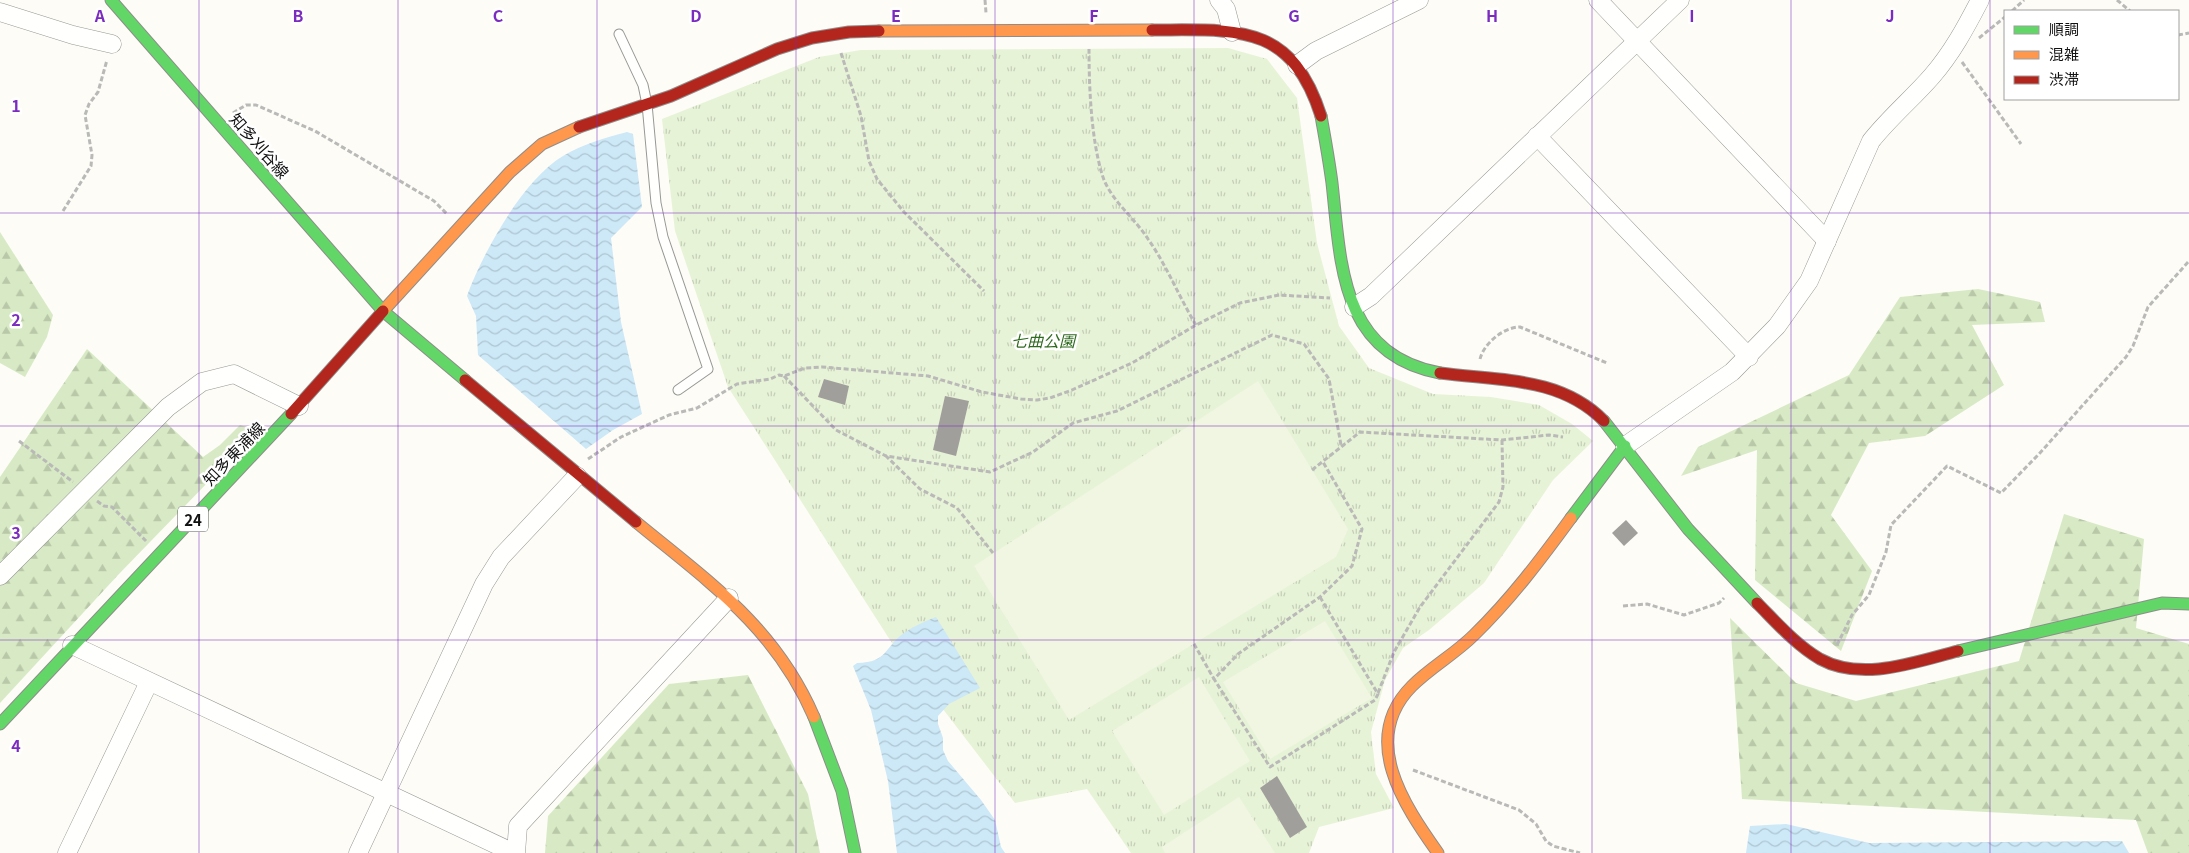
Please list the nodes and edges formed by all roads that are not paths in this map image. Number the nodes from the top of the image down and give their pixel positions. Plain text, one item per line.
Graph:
1 (111, 0) edge
2 (1219, 0) edge
3 (1419, 0) edge
4 (1598, 0) edge
5 (1680, 0) edge
6 (1980, 0) edge
7 (0, 12) edge
8 (1232, 32) junction
9 (618, 34) dead end
10 (1636, 41) junction
11 (112, 44) road end
12 (1298, 65) junction
13 (647, 104) junction
14 (1537, 136) junction
15 (1827, 241) junction
16 (1350, 301) junction
17 (384, 311) junction
18 (1749, 357) junction
19 (678, 390) dead end
20 (299, 406) junction
21 (1625, 446) junction
22 (578, 476) junction
23 (0, 576) edge
24 (729, 598) junction
25 (2189, 604) edge
26 (72, 645) junction
27 (148, 682) junction
28 (0, 724) edge
29 (387, 795) junction
30 (67, 853) edge
31 (358, 853) edge
32 (515, 853) edge
33 (855, 853) edge
34 (1438, 853) edge

1 - 17 street, 知多刈谷線
2 - 8 street
3 - 12 street
4 - 10 street
5 - 10 street
6 - 15 street
7 - 11 street
8 - 12 street, 知多東浦線
8 - 13 street, 知多東浦線
9 - 13 lane
10 - 14 street
10 - 15 street
12 - 16 street, 知多東浦線
13 - 17 street, 知多東浦線
13 - 19 lane
14 - 16 street
14 - 18 street
15 - 18 street
16 - 21 street, 知多東浦線
17 - 20 street, 知多東浦線 / 24
17 - 22 street, 知多刈谷線
18 - 21 street
20 - 23 street
20 - 26 street, 知多東浦線 / 24
21 - 25 street, 知多東浦線
21 - 34 street
22 - 24 street, 知多刈谷線
22 - 29 street
24 - 32 street
24 - 33 street, 知多刈谷線
26 - 27 street
26 - 28 street, 知多東浦線 / 24
27 - 29 street
27 - 30 street
29 - 31 street
29 - 32 street

